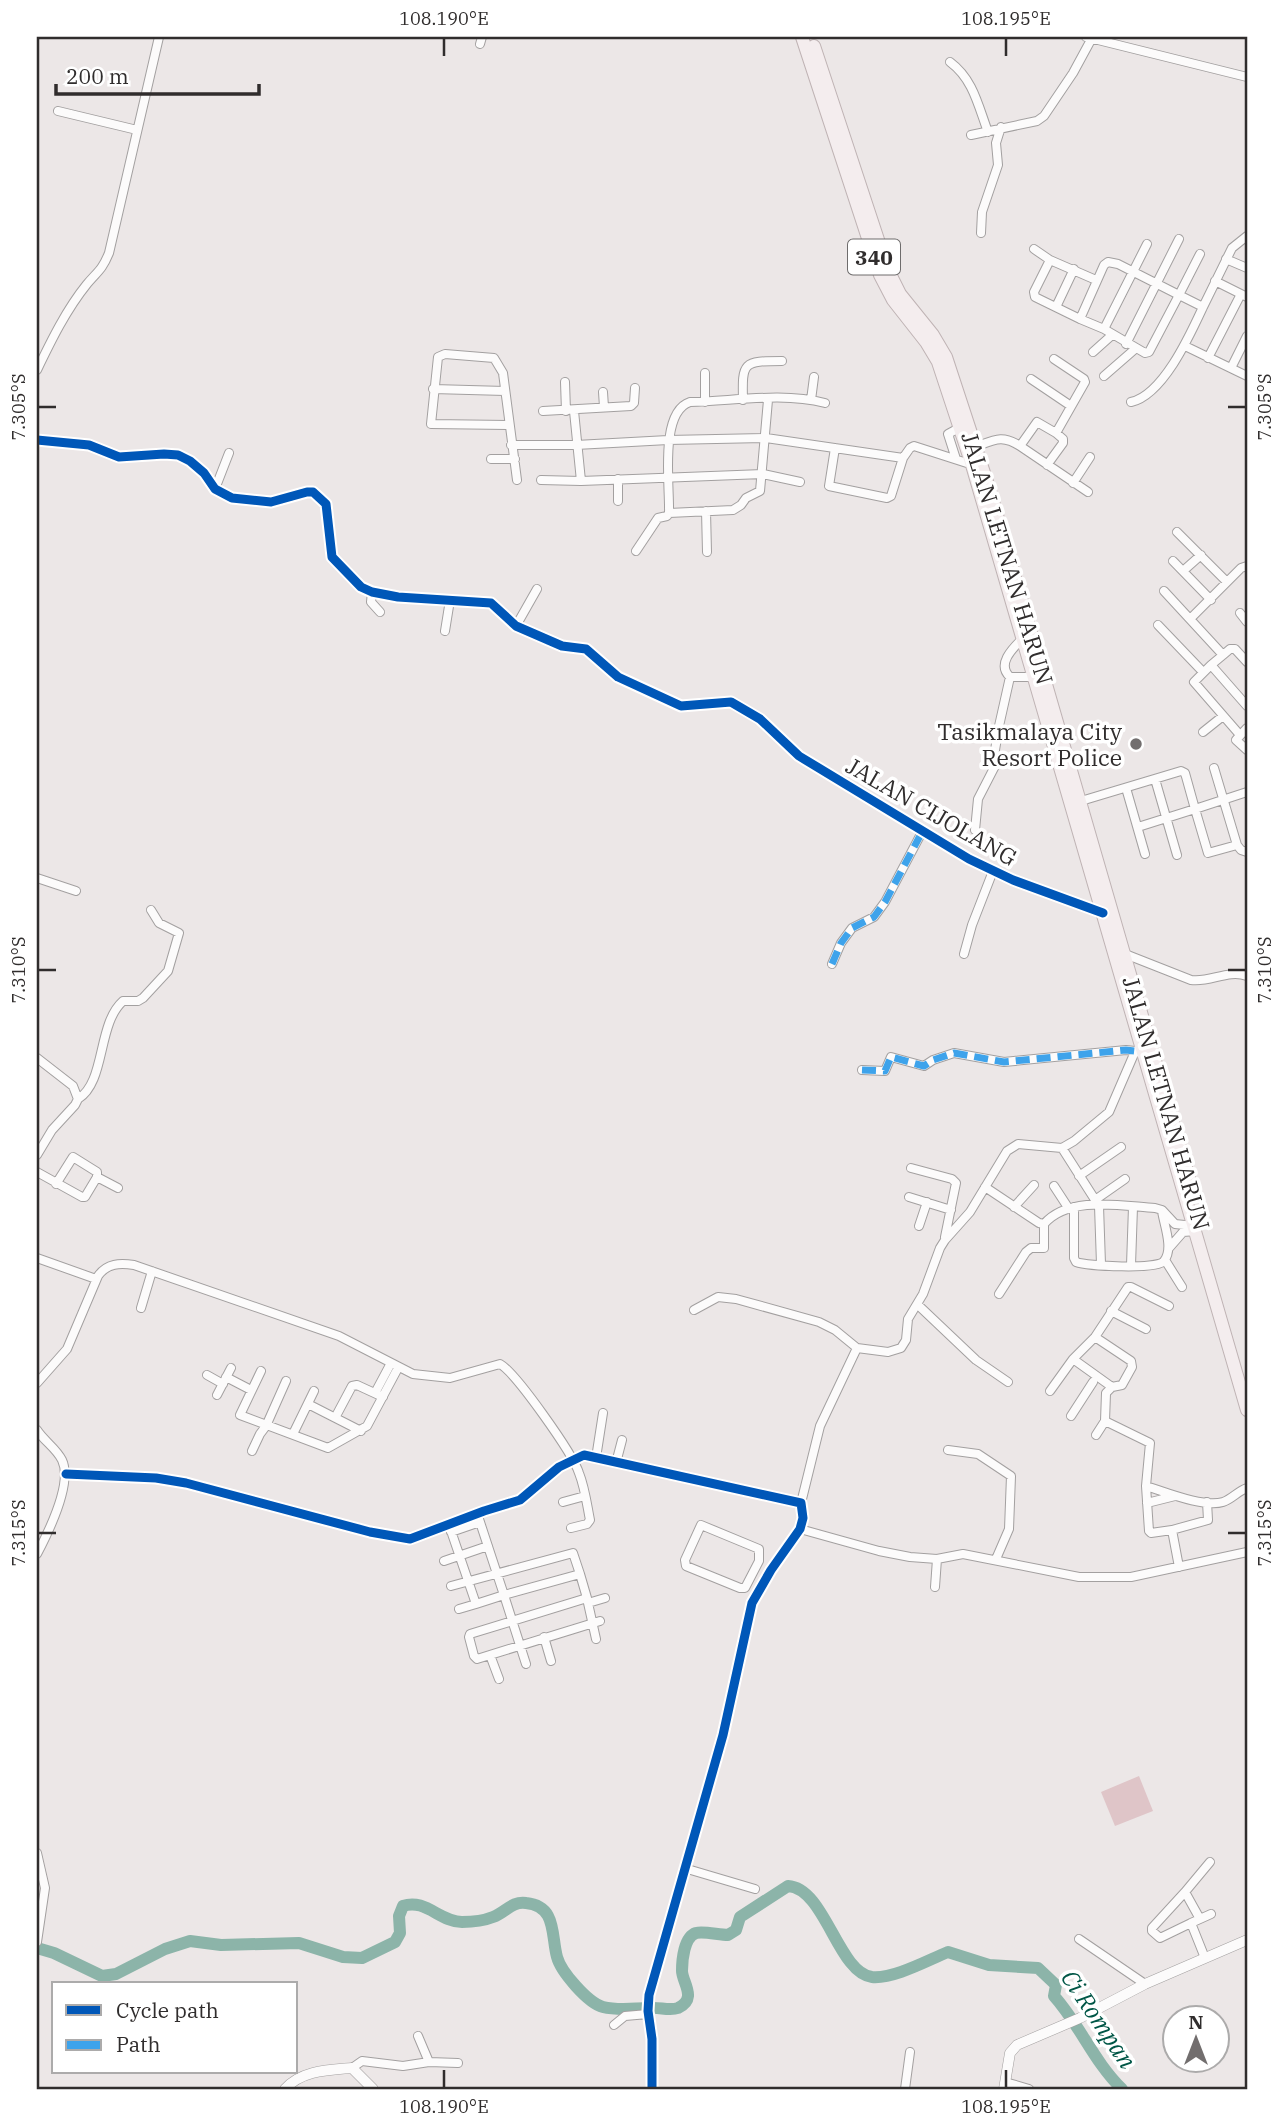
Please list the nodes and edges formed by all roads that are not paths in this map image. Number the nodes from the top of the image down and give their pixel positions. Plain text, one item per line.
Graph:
1 (159, 37) edge
2 (802, 37) edge
3 (811, 37) edge
4 (1089, 38) edge
5 (1120, 41) edge
6 (950, 62) dead end
7 (1247, 77) edge
8 (58, 111) dead end
9 (834, 118) junction
10 (1001, 127) junction
11 (137, 130) junction
12 (988, 132) junction
13 (971, 135) dead end
14 (981, 233) dead end
15 (1179, 239) dead end
16 (1246, 239) edge
17 (1147, 244) dead end
18 (1034, 249) dead end
19 (1200, 254) dead end
20 (1226, 259) junction
21 (1050, 260) junction
22 (1247, 268) edge
23 (1074, 269) junction
24 (1134, 272) junction
25 (1096, 280) junction
26 (1215, 281) junction
27 (1157, 285) junction
28 (1179, 295) junction
29 (1244, 295) edge
30 (1056, 307) junction
31 (1203, 307) junction
32 (1080, 319) junction
33 (1104, 329) junction
34 (1112, 335) junction
35 (1247, 336) edge
36 (1126, 344) junction
37 (1185, 346) junction
38 (1135, 349) junction
39 (1093, 352) dead end
40 (1208, 358) junction
41 (1054, 359) dead end
42 (782, 361) dead end
43 (1231, 368) junction
44 (37, 370) edge
45 (705, 373) dead end
46 (1104, 376) dead end
47 (1247, 376) edge
48 (814, 377) dead end
49 (1031, 379) dead end
50 (565, 382) dead end
51 (635, 388) dead end
52 (433, 390) junction
53 (505, 391) junction
54 (603, 392) dead end
55 (743, 400) junction
56 (768, 400) junction
57 (811, 400) junction
58 (705, 402) junction
59 (1131, 402) dead end
60 (825, 403) dead end
61 (1071, 406) junction
62 (604, 408) junction
63 (543, 411) dead end
64 (570, 411) junction
65 (508, 425) junction
66 (959, 428) junction
67 (1056, 433) junction
68 (766, 438) junction
69 (37, 440) edge
70 (668, 440) junction
71 (511, 445) junction
72 (576, 445) junction
73 (1020, 446) junction
74 (975, 447) junction
75 (835, 448) junction
76 (229, 453) dead end
77 (1090, 457) dead end
78 (903, 458) junction
79 (491, 459) dead end
80 (515, 459) junction
81 (956, 459) junction
82 (976, 465) junction
83 (1047, 465) junction
84 (763, 474) junction
85 (670, 478) junction
86 (618, 479) junction
87 (517, 480) dead end
88 (541, 480) dead end
89 (581, 481) junction
90 (800, 482) dead end
91 (1073, 483) junction
92 (215, 489) junction
93 (1088, 492) dead end
94 (618, 501) dead end
95 (706, 511) junction
96 (669, 513) junction
97 (1177, 533) dead end
98 (636, 551) dead end
99 (707, 552) dead end
100 (1200, 555) junction
101 (1173, 561) dead end
102 (1247, 566) edge
103 (1183, 571) junction
104 (1227, 582) junction
105 (537, 589) dead end
106 (1164, 591) dead end
107 (372, 592) junction
108 (450, 600) junction
109 (1211, 600) junction
110 (380, 612) dead end
111 (1240, 613) dead end
112 (1190, 619) junction
113 (1247, 622) edge
114 (1158, 625) dead end
115 (516, 626) junction
116 (445, 631) dead end
117 (1024, 631) junction
118 (1223, 655) junction
119 (1247, 662) edge
120 (1211, 665) junction
121 (1203, 672) junction
122 (1010, 677) junction
123 (1035, 677) junction
124 (1247, 706) edge
125 (1223, 716) junction
126 (1247, 728) edge
127 (1203, 732) dead end
128 (1240, 735) junction
129 (1247, 750) edge
130 (1214, 768) dead end
131 (1155, 779) junction
132 (1126, 788) junction
133 (1247, 792) edge
134 (1224, 799) junction
135 (1080, 801) junction
136 (1195, 809) junction
137 (1166, 818) junction
138 (1138, 827) junction
139 (975, 830) dead end
140 (922, 832) junction
141 (1085, 835) junction
142 (1237, 845) junction
143 (1247, 852) edge
144 (1145, 854) dead end
145 (1177, 855) dead end
146 (993, 871) junction
147 (37, 878) edge
148 (76, 891) dead end
149 (151, 910) dead end
150 (1103, 913) junction
151 (964, 954) dead end
152 (1125, 954) junction
153 (832, 964) dead end
154 (1247, 975) edge
155 (1130, 989) junction
156 (1139, 1050) junction
157 (37, 1058) edge
158 (862, 1070) dead end
159 (78, 1099) junction
160 (1121, 1147) dead end
161 (1062, 1148) junction
162 (37, 1155) edge
163 (911, 1168) dead end
164 (37, 1172) edge
165 (1079, 1176) junction
166 (97, 1177) junction
167 (1125, 1179) dead end
168 (56, 1184) junction
169 (1034, 1185) dead end
170 (1054, 1186) dead end
171 (985, 1187) junction
172 (118, 1188) dead end
173 (909, 1197) dead end
174 (927, 1202) junction
175 (1100, 1204) junction
176 (1014, 1207) junction
177 (1133, 1207) junction
178 (1071, 1208) junction
179 (951, 1210) junction
180 (1162, 1210) junction
181 (1044, 1224) junction
182 (919, 1226) dead end
183 (1195, 1229) junction
184 (945, 1240) junction
185 (1169, 1248) junction
186 (37, 1258) edge
187 (1166, 1260) junction
188 (1101, 1264) junction
189 (1131, 1265) junction
190 (152, 1271) junction
191 (96, 1279) junction
192 (1182, 1287) dead end
193 (999, 1294) dead end
194 (918, 1305) junction
195 (1169, 1306) dead end
196 (141, 1308) dead end
197 (694, 1310) dead end
198 (1111, 1311) junction
199 (1227, 1328) junction
200 (1146, 1329) dead end
201 (1095, 1337) junction
202 (858, 1348) junction
203 (1073, 1359) junction
204 (394, 1365) junction
205 (231, 1367) dead end
206 (261, 1371) dead end
207 (207, 1375) dead end
208 (1095, 1379) junction
209 (1247, 1380) edge
210 (224, 1381) junction
211 (286, 1381) dead end
212 (1007, 1382) dead end
213 (37, 1383) edge
214 (251, 1390) junction
215 (1109, 1390) junction
216 (314, 1391) dead end
217 (1050, 1391) dead end
218 (217, 1395) dead end
219 (379, 1395) junction
220 (308, 1404) junction
221 (1247, 1410) edge
222 (603, 1413) dead end
223 (336, 1416) junction
224 (1071, 1416) dead end
225 (1105, 1421) junction
226 (266, 1426) junction
227 (37, 1430) edge
228 (361, 1431) junction
229 (293, 1434) junction
230 (1096, 1434) dead end
231 (622, 1440) dead end
232 (948, 1450) dead end
233 (252, 1451) dead end
234 (596, 1458) junction
235 (573, 1459) junction
236 (616, 1463) junction
237 (66, 1474) junction
238 (1146, 1486) junction
239 (1247, 1488) edge
240 (1176, 1495) junction
241 (585, 1496) junction
242 (563, 1502) dead end
243 (1207, 1502) junction
244 (801, 1503) junction
245 (1147, 1503) junction
246 (479, 1518) junction
247 (571, 1528) dead end
248 (450, 1529) junction
249 (800, 1529) junction
250 (37, 1530) edge
251 (1172, 1530) junction
252 (47, 1534) junction
253 (488, 1546) junction
254 (1247, 1552) edge
255 (37, 1554) edge
256 (458, 1556) junction
257 (937, 1559) junction
258 (996, 1559) junction
259 (444, 1561) dead end
260 (760, 1561) junction
261 (1179, 1567) junction
262 (771, 1570) junction
263 (496, 1572) junction
264 (580, 1574) junction
265 (467, 1581) junction
266 (452, 1586) dead end
267 (935, 1587) dead end
268 (504, 1595) junction
269 (605, 1598) dead end
270 (588, 1600) junction
271 (476, 1604) junction
272 (459, 1609) dead end
273 (511, 1621) junction
274 (596, 1622) junction
275 (544, 1637) junction
276 (596, 1639) dead end
277 (519, 1645) junction
278 (490, 1654) junction
279 (551, 1661) dead end
280 (526, 1664) dead end
281 (499, 1679) dead end
282 (37, 1853) edge
283 (1210, 1862) dead end
284 (684, 1868) junction
285 (755, 1889) dead end
286 (1185, 1892) junction
287 (1211, 1914) dead end
288 (1163, 1917) junction
289 (1200, 1919) junction
290 (1191, 1923) junction
291 (1173, 1931) junction
292 (1079, 1939) dead end
293 (1247, 1940) edge
294 (37, 1942) edge
295 (1205, 1958) junction
296 (1144, 1984) junction
297 (648, 2010) junction
298 (614, 2025) dead end
299 (418, 2035) dead end
300 (910, 2052) dead end
301 (429, 2062) junction
302 (458, 2063) dead end
303 (352, 2068) junction
304 (1005, 2086) edge
305 (285, 2089) edge
306 (373, 2089) edge
307 (652, 2089) edge
308 (905, 2089) edge
309 (1029, 2089) edge

1 - 11 street
2 - 9 main road, JALAN LETNAN HARUN / 340
3 - 9 main road, JALAN LETNAN HARUN / 340
4 - 5 street
4 - 10 street
5 - 7 street
6 - 12 street
8 - 11 street
9 - 66 main road, JALAN LETNAN HARUN / 340
9 - 74 main road, JALAN LETNAN HARUN / 340
10 - 12 street
10 - 14 street
11 - 44 street
12 - 13 street
15 - 27 street
16 - 20 street
17 - 24 street
18 - 21 street
19 - 28 street
20 - 22 street
20 - 26 street
21 - 23 street
21 - 30 street
23 - 25 street
23 - 30 street
24 - 25 street
24 - 27 street
24 - 33 street
25 - 32 street
26 - 29 street
26 - 31 street
27 - 28 street
27 - 36 street
28 - 31 street
28 - 38 street
29 - 40 street
30 - 32 street
31 - 37 street
32 - 33 street
33 - 34 street
34 - 36 street
34 - 39 street
35 - 43 street
36 - 38 street
37 - 40 street
37 - 59 street
38 - 46 street
40 - 43 street
41 - 61 street
42 - 55 street
43 - 47 street
45 - 58 street
48 - 57 street
49 - 61 street
50 - 64 street
51 - 62 street
52 - 53 street
52 - 53 street
52 - 65 street
53 - 65 street
54 - 62 street
55 - 56 street
55 - 58 street
56 - 57 street
56 - 68 street
57 - 60 street
58 - 70 street
61 - 67 street
62 - 64 street
63 - 64 street
64 - 72 street
65 - 71 street
66 - 81 street
66 - 82 main road, JALAN LETNAN HARUN / 340
67 - 73 street
67 - 83 street
68 - 70 street
68 - 75 street
68 - 84 street
69 - 92 street
70 - 72 street
70 - 85 street
71 - 72 street
71 - 80 street
72 - 89 street
73 - 74 street
73 - 83 street
74 - 82 main road, JALAN LETNAN HARUN / 340
75 - 78 street
75 - 78 street
76 - 92 street
77 - 91 street
78 - 81 street
79 - 80 street
80 - 87 street
81 - 82 street
82 - 117 main road, JALAN LETNAN HARUN / 340
83 - 91 street
84 - 85 street
84 - 90 street
84 - 95 street
85 - 86 street
85 - 96 street
86 - 89 street
86 - 94 street
88 - 89 street
91 - 93 street
92 - 107 street
95 - 96 street
95 - 99 street
96 - 98 street
97 - 100 street
100 - 103 street
100 - 104 street
101 - 103 street
102 - 104 street
103 - 109 street
104 - 109 street
105 - 115 street
106 - 112 street
107 - 108 street, JALAN CIJOLANG
107 - 110 street
108 - 115 street, JALAN CIJOLANG
108 - 116 street
109 - 112 street
111 - 113 street
112 - 118 street
114 - 121 street
115 - 140 street, JALAN CIJOLANG
117 - 122 street
117 - 123 main road, JALAN LETNAN HARUN / 340
117 - 135 main road, JALAN LETNAN HARUN / 340
118 - 119 street
118 - 120 street
120 - 121 street
120 - 124 street
121 - 125 street
122 - 123 street
122 - 139 street
123 - 141 main road, JALAN LETNAN HARUN / 340
125 - 127 street
125 - 128 street
126 - 128 street
128 - 129 street
130 - 134 street
131 - 132 street
131 - 136 street
131 - 137 street
132 - 135 street
132 - 138 street
133 - 134 street
134 - 136 street
134 - 142 street
135 - 141 main road, JALAN LETNAN HARUN / 340
136 - 137 street
136 - 142 street
137 - 138 street
137 - 145 street
138 - 144 street
140 - 146 street, JALAN CIJOLANG
140 - 153 street
141 - 150 main road, JALAN LETNAN HARUN / 340
141 - 152 main road, JALAN LETNAN HARUN / 340
142 - 143 street
146 - 150 street, JALAN CIJOLANG
146 - 151 street
147 - 148 street
149 - 159 street
150 - 155 main road, JALAN LETNAN HARUN / 340
152 - 154 street
152 - 155 main road, JALAN LETNAN HARUN / 340
155 - 156 main road, JALAN LETNAN HARUN / 340
155 - 199 main road, JALAN LETNAN HARUN / 340
156 - 158 street
156 - 161 street
156 - 183 main road, JALAN LETNAN HARUN
157 - 159 street
159 - 162 street
160 - 165 street
161 - 165 street
161 - 171 street
163 - 179 street
164 - 168 street
165 - 175 street
166 - 168 street
166 - 168 street
166 - 172 street
167 - 175 street
169 - 176 street
170 - 178 street
171 - 176 street
171 - 184 street
173 - 174 street
174 - 179 street
174 - 182 street
175 - 177 street
175 - 178 street
175 - 188 street
176 - 181 street
177 - 180 street
177 - 189 street
178 - 181 street
178 - 188 street
179 - 184 street
180 - 183 street
180 - 185 street
181 - 193 street
183 - 185 street
183 - 199 main road, JALAN LETNAN HARUN
184 - 194 street
185 - 187 street
186 - 191 street
187 - 189 street
187 - 192 street
188 - 189 street
190 - 191 street
190 - 196 street
190 - 204 street
191 - 213 street
194 - 202 street
194 - 212 street
195 - 198 street
197 - 202 street
198 - 200 street
198 - 201 street
199 - 209 main road, JALAN LETNAN HARUN / 340
199 - 221 main road
201 - 203 street
201 - 215 street
202 - 244 street
203 - 208 street
203 - 217 street
204 - 219 street
204 - 235 street
205 - 210 street
206 - 214 street
207 - 210 street
208 - 215 street
208 - 224 street
210 - 214 street
210 - 218 street
211 - 226 street
214 - 226 street
215 - 225 street
216 - 220 street
219 - 223 street
219 - 228 street
220 - 223 street
220 - 229 street
222 - 234 street
223 - 228 street
225 - 230 street
225 - 238 street
226 - 229 street
226 - 233 street
227 - 237 street
228 - 229 street
231 - 236 street
232 - 258 street
234 - 235 street
234 - 236 street
235 - 241 street
235 - 246 street
236 - 244 street
237 - 248 street
237 - 252 street
238 - 240 street
238 - 245 street
239 - 243 street
240 - 243 street
240 - 245 street
241 - 242 street
241 - 247 street
243 - 251 street
244 - 249 street
245 - 251 street
246 - 248 street
246 - 253 street
248 - 256 street
249 - 257 street
249 - 262 street
250 - 252 street
251 - 261 street
252 - 255 street
253 - 256 street
253 - 263 street
254 - 261 street
256 - 259 street
256 - 265 street
257 - 258 street
257 - 267 street
258 - 261 street
260 - 260 street
260 - 262 street
262 - 284 street
263 - 264 street
263 - 265 street
263 - 268 street
264 - 268 street
264 - 270 street
265 - 266 street
265 - 271 street
268 - 271 street
268 - 273 street
269 - 270 street
270 - 273 street
270 - 274 street
271 - 272 street
273 - 277 street
273 - 278 street
274 - 275 street
274 - 276 street
275 - 277 street
275 - 279 street
277 - 278 street
277 - 280 street
278 - 281 street
282 - 294 street
283 - 286 street
284 - 285 street
284 - 297 street
286 - 288 street
286 - 289 street
287 - 289 street
288 - 291 street
288 - 291 street
289 - 290 street
290 - 291 street
290 - 295 street
292 - 296 street
293 - 295 street
295 - 296 street
296 - 304 street
297 - 298 street
297 - 307 street
299 - 301 street
300 - 308 street
301 - 302 street
301 - 303 street
303 - 305 street
303 - 306 street
304 - 309 street

